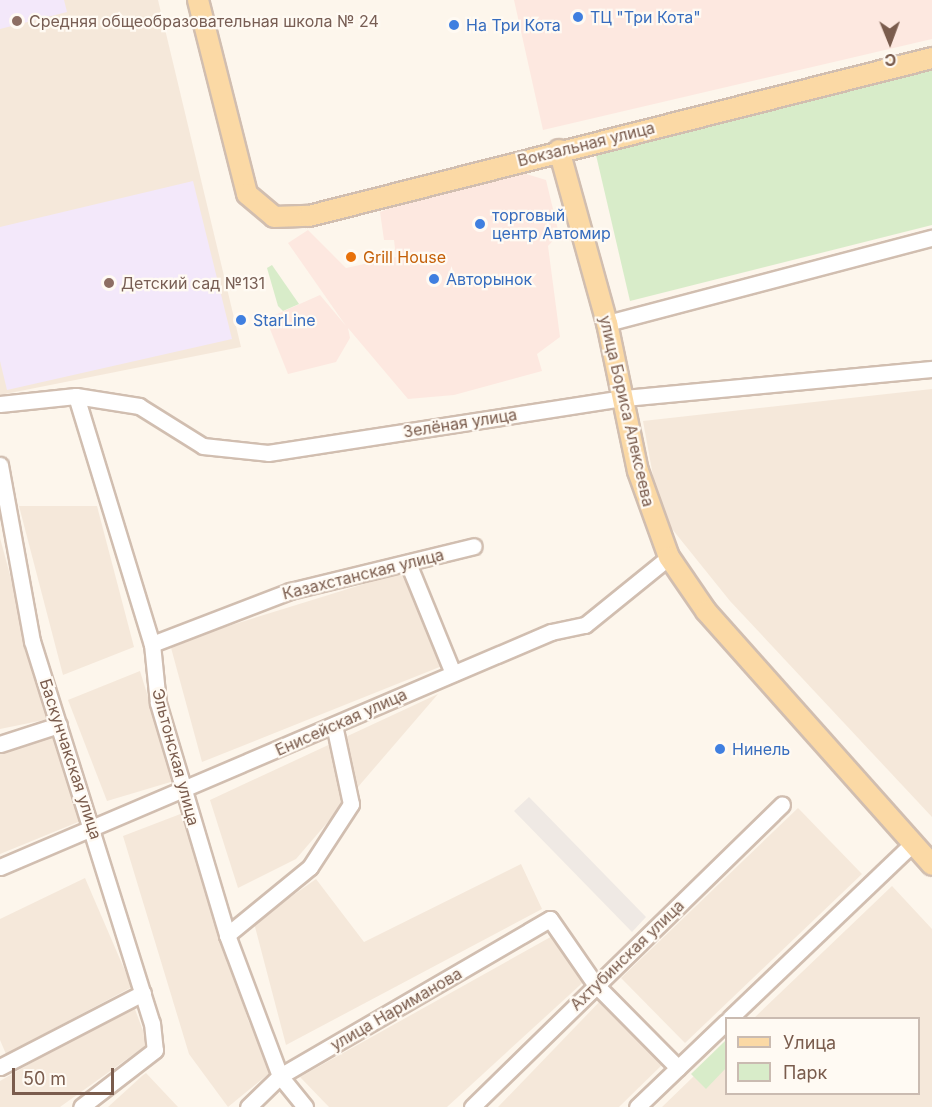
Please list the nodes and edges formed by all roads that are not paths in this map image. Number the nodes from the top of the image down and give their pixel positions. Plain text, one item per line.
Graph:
1 (198, 0) edge
2 (932, 58) edge
3 (559, 150) junction
4 (932, 238) edge
5 (607, 323) junction
6 (932, 369) edge
7 (76, 396) junction
8 (624, 398) junction
9 (0, 404) edge
10 (0, 465) edge
11 (474, 546) dead end
12 (669, 557) junction
13 (408, 563) junction
14 (152, 644) junction
15 (453, 673) junction
16 (59, 725) junction
17 (334, 725) junction
18 (0, 744) edge
19 (184, 790) junction
20 (782, 805) dead end
21 (94, 829) junction
22 (912, 844) junction
23 (932, 865) edge
24 (0, 867) edge
25 (227, 935) junction
26 (595, 984) junction
27 (143, 993) junction
28 (731, 1017) edge
29 (725, 1023) edge
30 (0, 1067) edge
31 (678, 1068) junction
32 (280, 1076) junction
33 (81, 1107) edge
34 (248, 1107) edge
35 (305, 1107) edge
36 (472, 1107) edge
37 (637, 1107) edge

1 - 3 main road, Вокзальная улица
2 - 3 main road, Вокзальная улица
3 - 5 main road, улица Бориса Алексеева
4 - 5 street
5 - 8 main road, улица Бориса Алексеева
6 - 8 street, Зелёная улица
7 - 8 street, Зелёная улица
7 - 9 street, Зелёная улица
7 - 14 street, Эльтонская улица
8 - 12 main road, улица Бориса Алексеева
10 - 16 street, Баскунчакская улица
11 - 13 street, Казахстанская улица
12 - 15 street, Енисейская улица
12 - 22 main road, улица Бориса Алексеева
13 - 14 street, Казахстанская улица
13 - 15 street
14 - 19 street, Эльтонская улица
15 - 17 street, Енисейская улица
16 - 18 street
16 - 21 street, Баскунчакская улица
17 - 19 street, Енисейская улица
17 - 25 street
19 - 21 street, Енисейская улица
19 - 25 street, Эльтонская улица
20 - 26 street, Ахтубинская улица
21 - 24 street, Енисейская улица
21 - 27 street, Баскунчакская улица
22 - 23 main road, улица Бориса Алексеева
22 - 28 street
25 - 32 street, Эльтонская улица
26 - 31 street
26 - 32 street, улица Нариманова
26 - 36 street, Ахтубинская улица
27 - 30 street
27 - 33 street, Баскунчакская улица
29 - 31 street
31 - 37 street
32 - 34 street, улица Нариманова
32 - 35 street, Эльтонская улица

